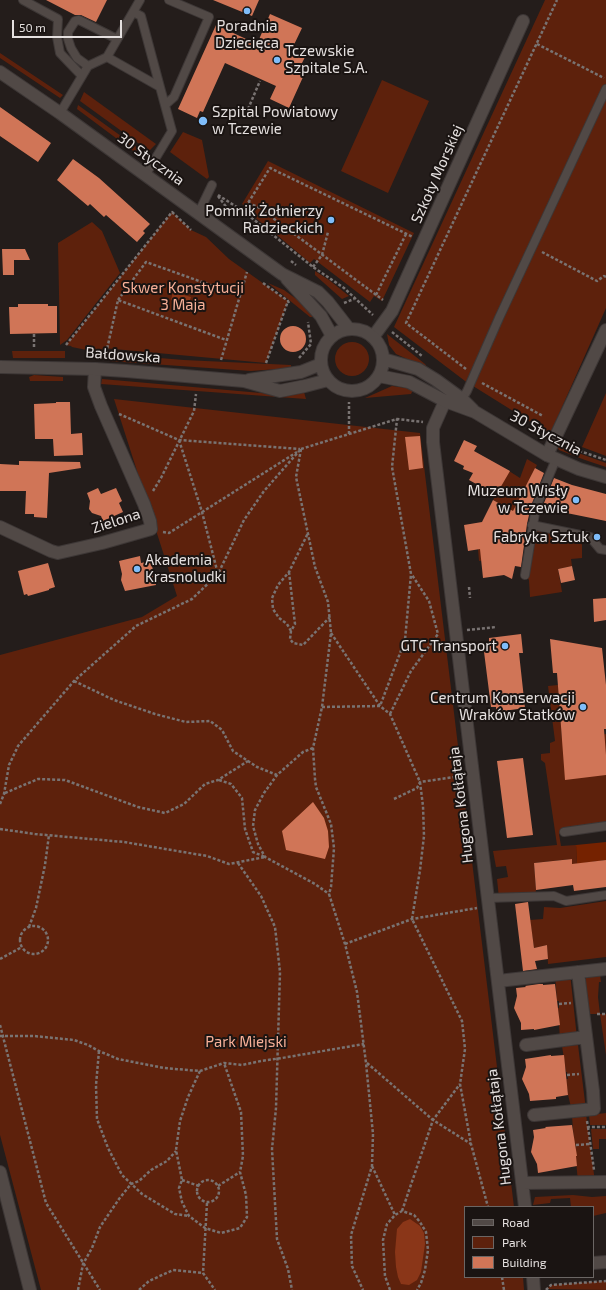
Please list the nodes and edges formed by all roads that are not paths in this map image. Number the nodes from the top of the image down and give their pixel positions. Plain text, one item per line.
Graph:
1 (23, 0) edge
2 (140, 0) edge
3 (169, 0) edge
4 (133, 12) junction
5 (523, 21) dead end
6 (118, 39) junction
7 (107, 57) junction
8 (88, 66) junction
9 (0, 72) edge
10 (82, 76) junction
11 (160, 88) junction
12 (606, 89) edge
13 (165, 105) junction
14 (60, 112) junction
15 (146, 174) junction
16 (214, 189) road end
17 (199, 212) junction
18 (282, 274) junction
19 (349, 329) junction
20 (606, 330) edge
21 (332, 336) junction
22 (373, 336) junction
23 (383, 359) junction
24 (321, 364) junction
25 (0, 367) edge
26 (99, 369) junction
27 (379, 376) junction
28 (328, 380) junction
29 (244, 381) junction
30 (462, 399) junction
31 (444, 401) junction
32 (475, 412) junction
33 (552, 457) junction
34 (606, 477) edge
35 (532, 525) junction
36 (0, 527) edge
37 (606, 550) edge
38 (525, 575) dead end
39 (606, 826) edge
40 (564, 832) dead end
41 (606, 895) edge
42 (485, 903) junction
43 (606, 969) edge
44 (578, 972) junction
45 (498, 981) junction
46 (586, 1037) junction
47 (526, 1045) dead end
48 (534, 1115) dead end
49 (0, 1172) edge
50 (601, 1182) edge
51 (522, 1183) junction
52 (525, 1206) edge
53 (606, 1262) edge
54 (594, 1263) edge
55 (533, 1278) edge
56 (30, 1290) edge
57 (534, 1290) edge

1 - 10 lane
2 - 4 lane
3 - 13 lane
4 - 6 lane
4 - 11 lane
5 - 22 street, Szkoły Morskiej
6 - 7 lane
6 - 8 lane
7 - 8 lane
7 - 11 lane
8 - 10 lane
9 - 14 street, 30 Stycznia
10 - 14 lane
11 - 13 lane
12 - 30 lane
13 - 15 lane
14 - 15 street, 30 Stycznia
15 - 17 street, 30 Stycznia
16 - 17 lane
17 - 18 street, 30 Stycznia
18 - 19 street, 30 Stycznia
18 - 21 street, 30 Stycznia
19 - 21 street
19 - 22 street
20 - 33 street
21 - 24 street
22 - 23 street
23 - 27 street
23 - 30 street, 30 Stycznia
24 - 28 street
24 - 29 street, Bałdowska
25 - 26 street, Bałdowska
26 - 29 street, Bałdowska
26 - 36 street, Zielona
27 - 28 street
27 - 31 street, 30 Stycznia
28 - 29 street, Bałdowska
30 - 32 street, 30 Stycznia
31 - 32 street, 30 Stycznia
31 - 42 street, Hugona Kołłątaja
32 - 33 street, 30 Stycznia
33 - 34 street, 30 Stycznia
33 - 35 lane
35 - 37 lane
35 - 38 lane
39 - 40 lane
41 - 42 lane
42 - 45 street, Hugona Kołłątaja
43 - 44 street
44 - 45 street
44 - 46 street
45 - 51 street, Hugona Kołłątaja
46 - 47 street
46 - 48 street
49 - 56 street
50 - 51 street
51 - 52 street, Hugona Kołłątaja
53 - 54 street
55 - 57 street

